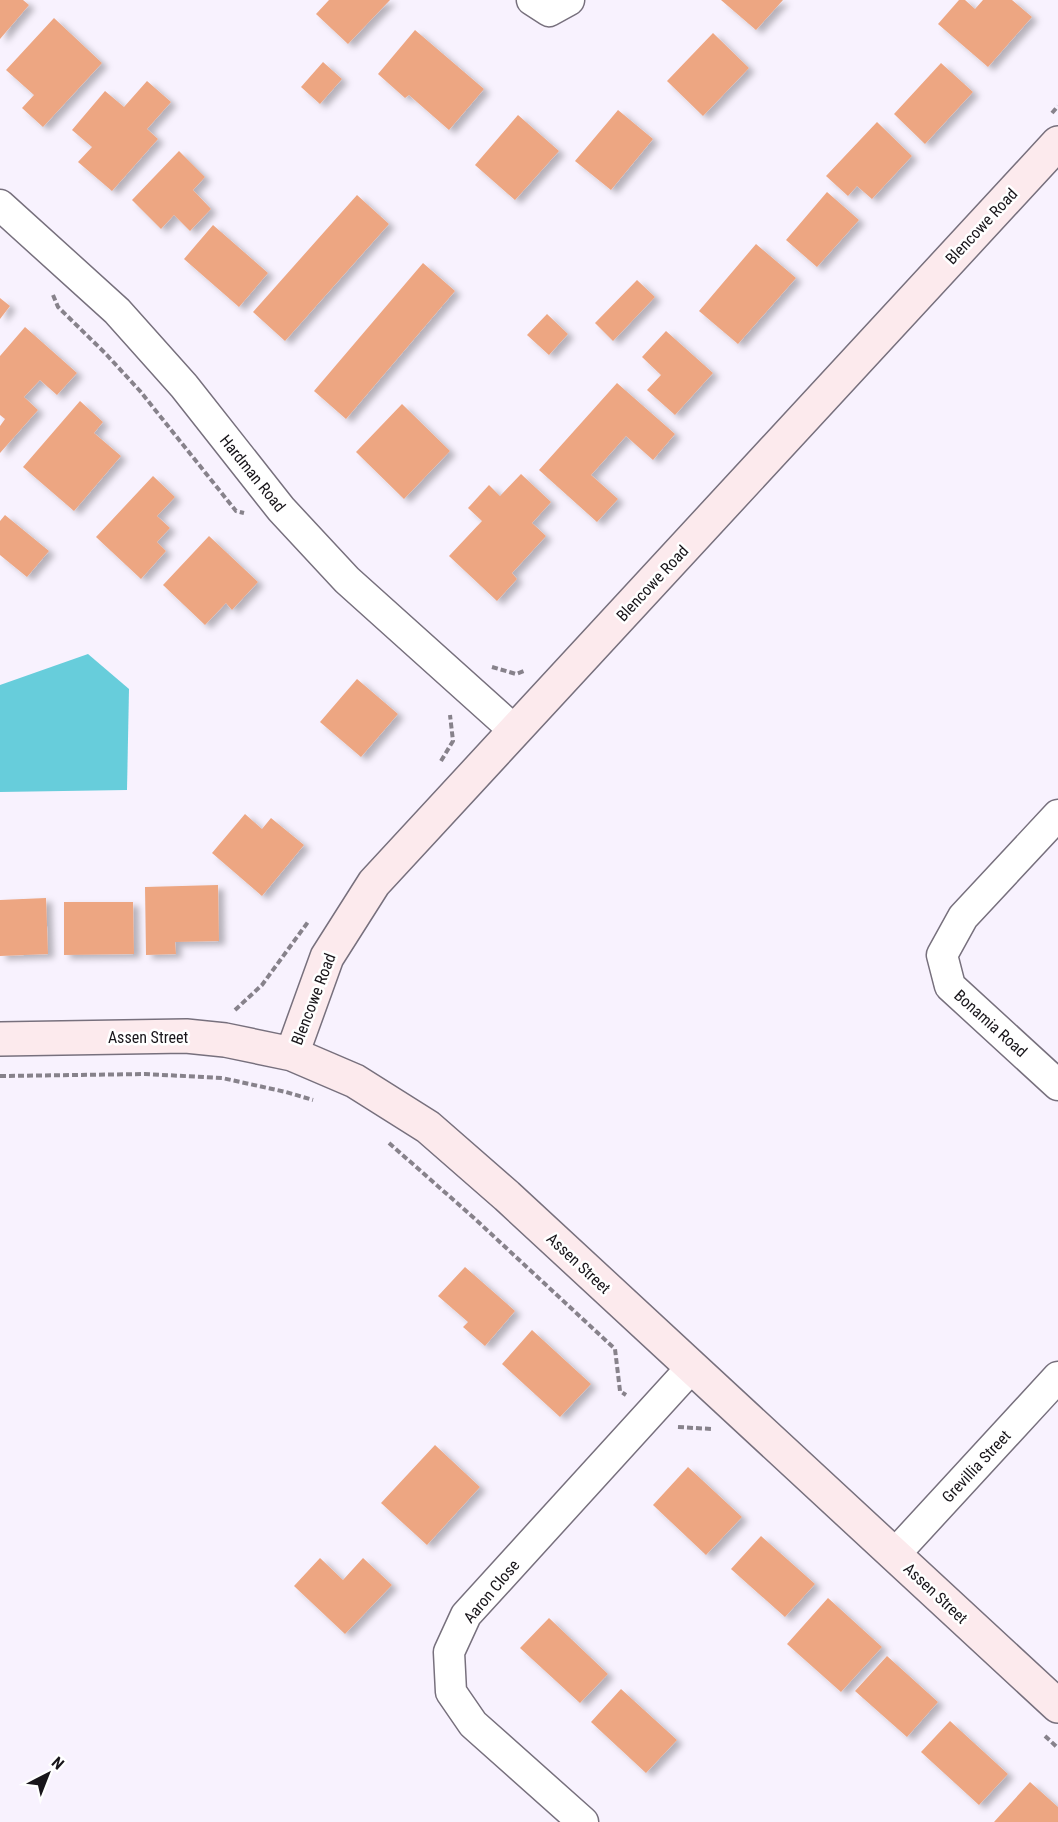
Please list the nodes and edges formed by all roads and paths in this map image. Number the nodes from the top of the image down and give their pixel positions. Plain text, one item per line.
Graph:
1 (532, 0) edge
2 (569, 0) edge
3 (1058, 143) edge
4 (0, 205) edge
5 (515, 731) junction
6 (1058, 815) edge
7 (0, 1039) edge
8 (292, 1054) junction
9 (0, 1076) edge
10 (1058, 1085) edge
11 (317, 1102) dead end
12 (383, 1139) dead end
13 (692, 1367) junction
14 (1058, 1377) edge
15 (631, 1399) dead end
16 (894, 1555) junction
17 (1058, 1706) edge
18 (583, 1822) edge

1 - 2 street
3 - 5 street, Blencowe Road
4 - 5 street, Hardman Road
5 - 8 street, Blencowe Road
6 - 10 street, Bonamia Road
7 - 8 street, Assen Street
8 - 13 street, Assen Street
9 - 11 path
12 - 15 path
13 - 16 street, Assen Street
13 - 18 street, Aaron Close
14 - 16 street, Grevillia Street
16 - 17 street, Assen Street

